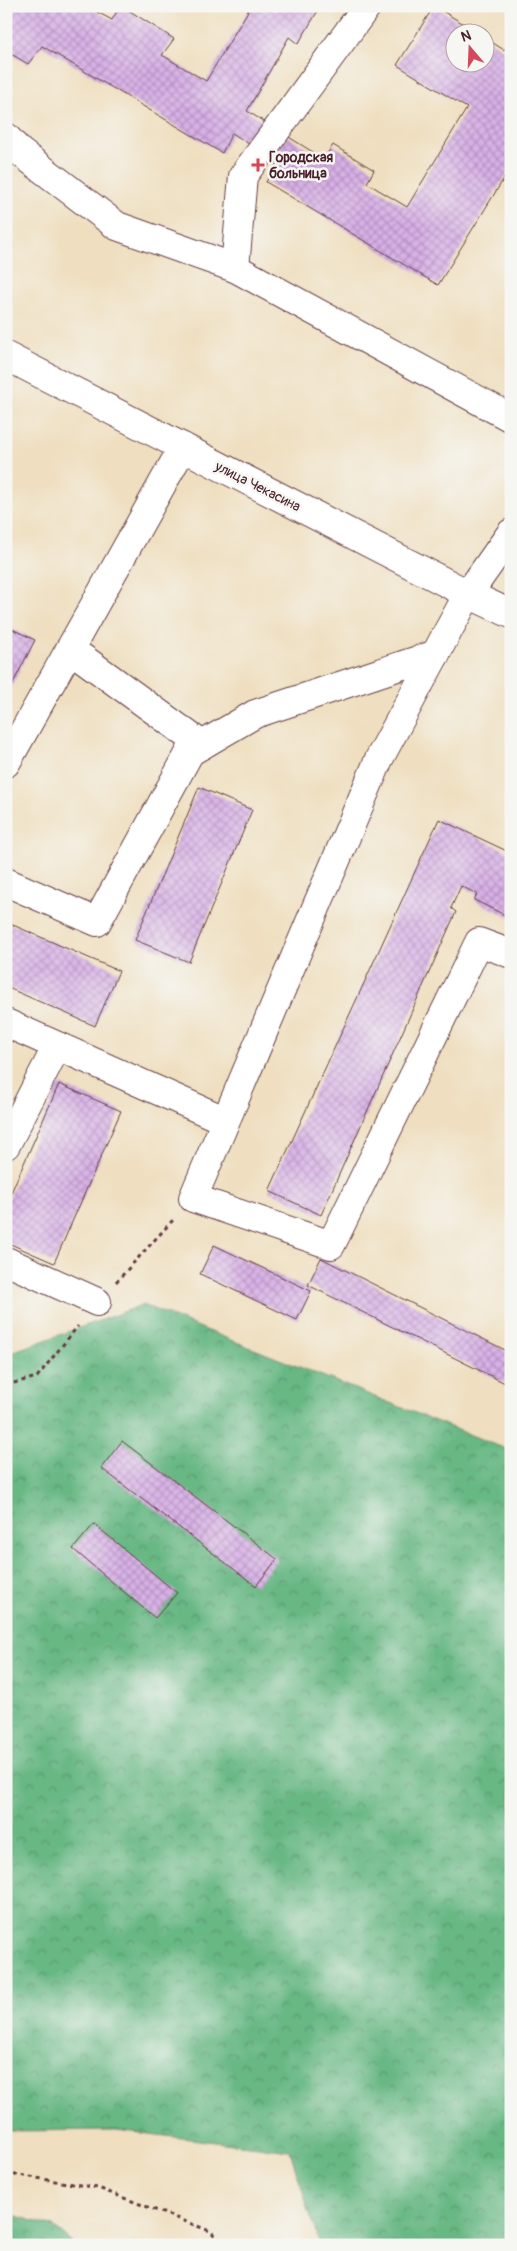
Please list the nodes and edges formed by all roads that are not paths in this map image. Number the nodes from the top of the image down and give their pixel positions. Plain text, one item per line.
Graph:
1 (367, 6) edge
2 (6, 137) edge
3 (235, 268) junction
4 (6, 356) edge
5 (511, 418) edge
6 (183, 447) junction
7 (511, 534) edge
8 (468, 594) junction
9 (511, 614) edge
10 (70, 649) junction
11 (436, 654) junction
12 (202, 745) junction
13 (6, 763) edge
14 (6, 882) edge
15 (511, 954) edge
16 (6, 1023) edge
17 (57, 1046) junction
18 (226, 1122) junction
19 (6, 1145) edge
20 (6, 1261) edge
21 (97, 1302) dead end

1 - 3 street
2 - 3 street
3 - 5 street
4 - 6 street, улица Чекасина
6 - 8 street, улица Чекасина
6 - 10 street
7 - 8 street
8 - 9 street, улица Чекасина
8 - 11 street
10 - 12 street
10 - 13 street
11 - 12 street
11 - 18 street
12 - 14 street
15 - 18 street
16 - 17 street
17 - 18 street
17 - 19 street
20 - 21 street

